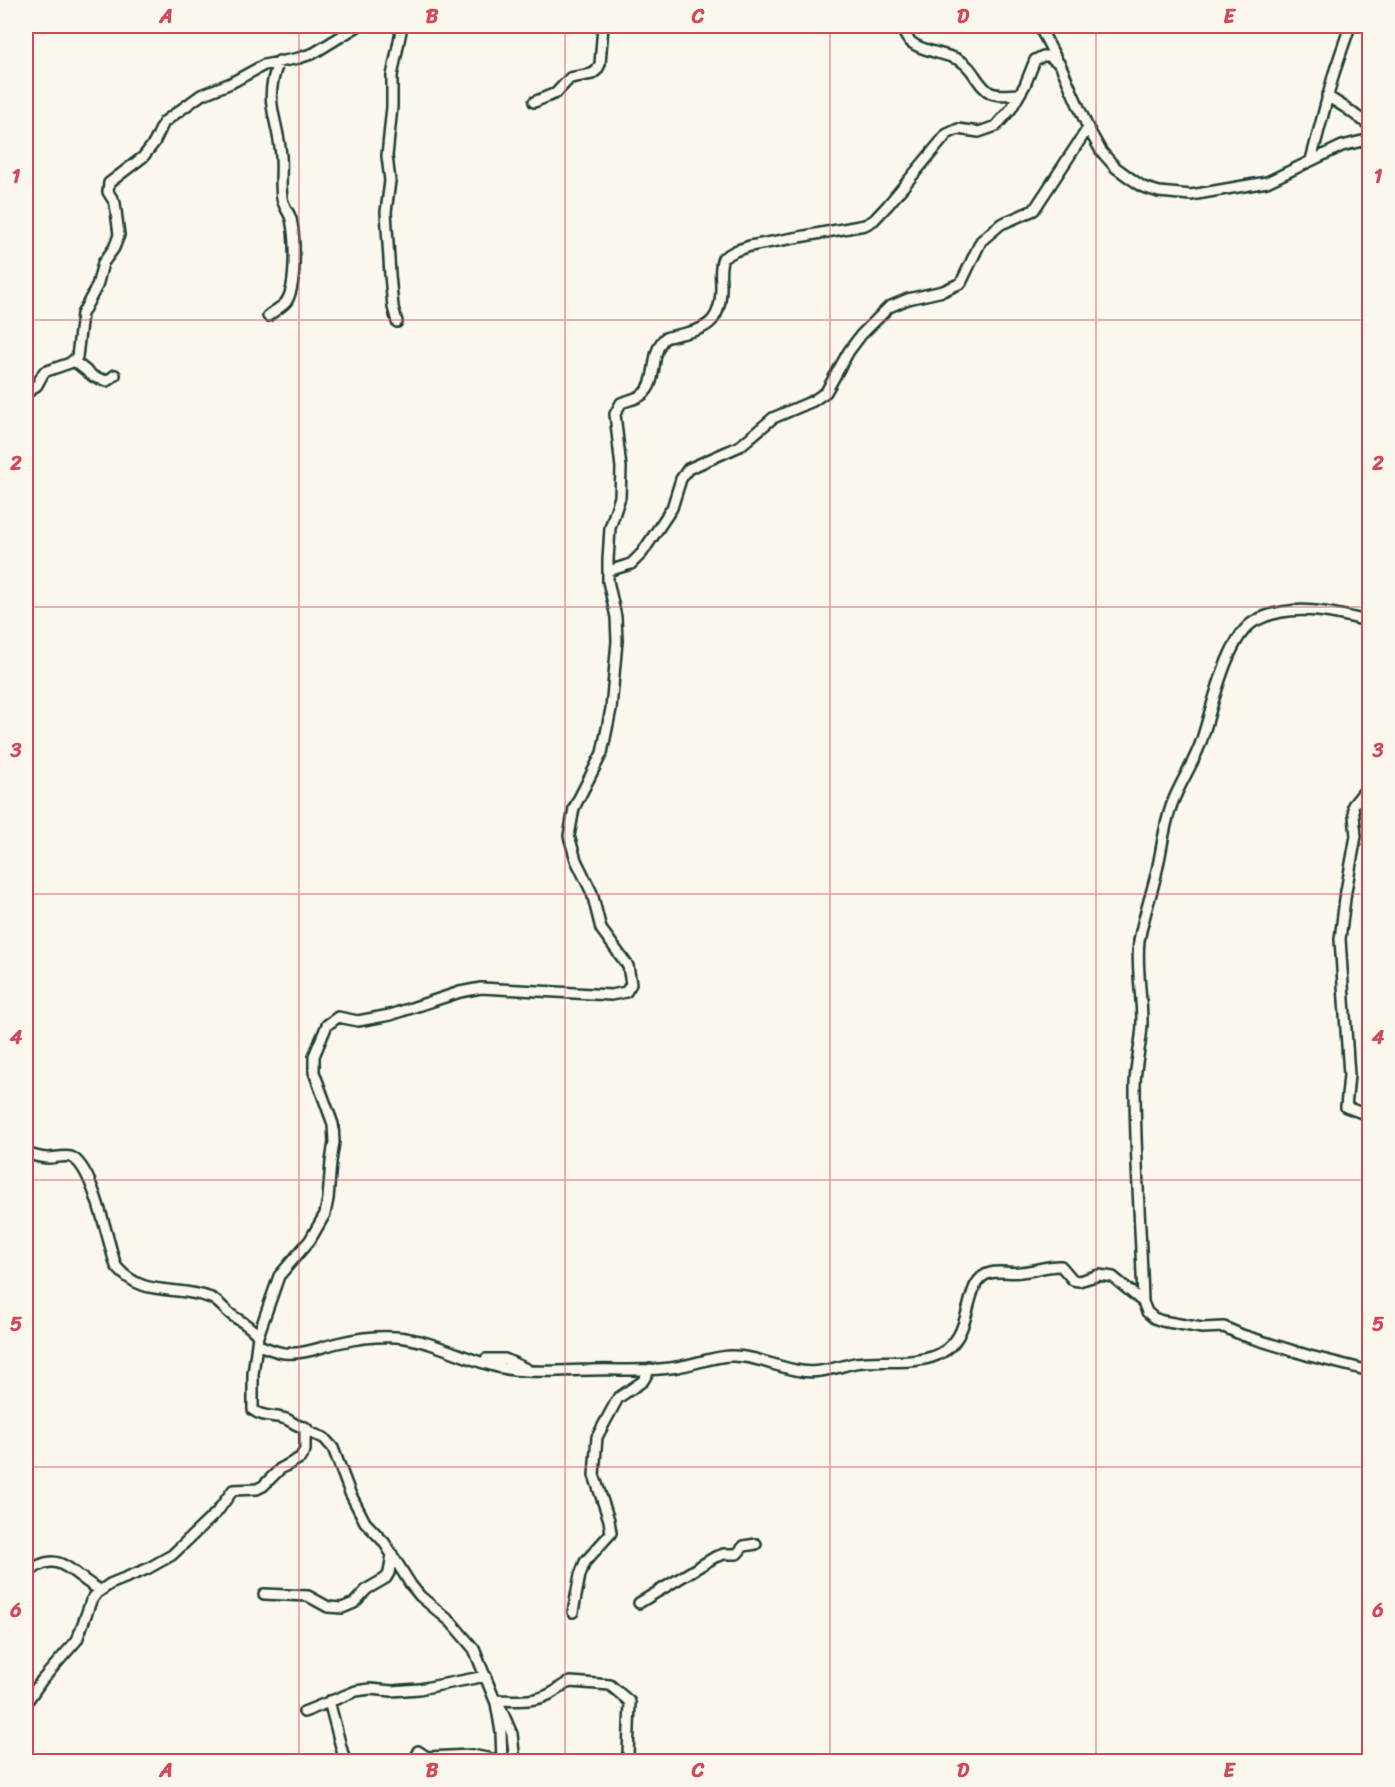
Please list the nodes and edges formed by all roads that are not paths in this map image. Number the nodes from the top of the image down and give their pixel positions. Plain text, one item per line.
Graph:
1 (358, 26) edge
2 (402, 26) edge
3 (603, 26) edge
4 (903, 26) edge
5 (1039, 26) edge
6 (1350, 26) edge
7 (279, 61) junction
8 (1060, 64) junction
9 (1019, 94) junction
10 (1327, 96) junction
11 (534, 102) dead end
12 (1370, 126) edge
13 (1088, 128) junction
14 (1370, 139) edge
15 (1311, 160) junction
16 (268, 316) dead end
17 (396, 322) dead end
18 (74, 361) junction
19 (115, 375) dead end
20 (26, 394) edge
21 (608, 571) junction
22 (1370, 622) edge
23 (1369, 785) edge
24 (1370, 1116) edge
25 (26, 1153) edge
26 (1143, 1302) junction
27 (258, 1341) junction
28 (650, 1369) junction
29 (1370, 1371) edge
30 (305, 1427) junction
31 (756, 1544) dead end
32 (392, 1554) junction
33 (26, 1575) edge
34 (388, 1575) junction
35 (411, 1586) junction
36 (100, 1590) junction
37 (264, 1594) dead end
38 (639, 1603) dead end
39 (573, 1612) dead end
40 (486, 1676) junction
41 (495, 1700) junction
42 (329, 1701) junction
43 (26, 1703) edge
44 (304, 1712) dead end
45 (418, 1751) dead end
46 (345, 1761) edge
47 (502, 1761) edge
48 (515, 1761) edge
49 (626, 1761) edge

1 - 7 street
2 - 17 street
3 - 11 street
4 - 9 street
5 - 8 street
6 - 10 street
7 - 16 street
7 - 18 street
8 - 9 street
8 - 13 street
9 - 21 street
10 - 12 street
10 - 15 street
13 - 15 street
13 - 21 street
14 - 15 street
18 - 19 street
18 - 20 street
21 - 27 street
22 - 26 street
23 - 24 street
25 - 27 street
26 - 28 street
26 - 29 street
27 - 28 street
27 - 30 street
28 - 39 street
30 - 32 street
30 - 36 street
31 - 38 street
32 - 34 street
32 - 35 street
33 - 36 street
34 - 35 street
34 - 37 street
35 - 40 street
36 - 43 street
40 - 41 street
40 - 42 street
41 - 47 street
41 - 48 street
41 - 49 street
42 - 44 street
42 - 46 street
45 - 47 street

